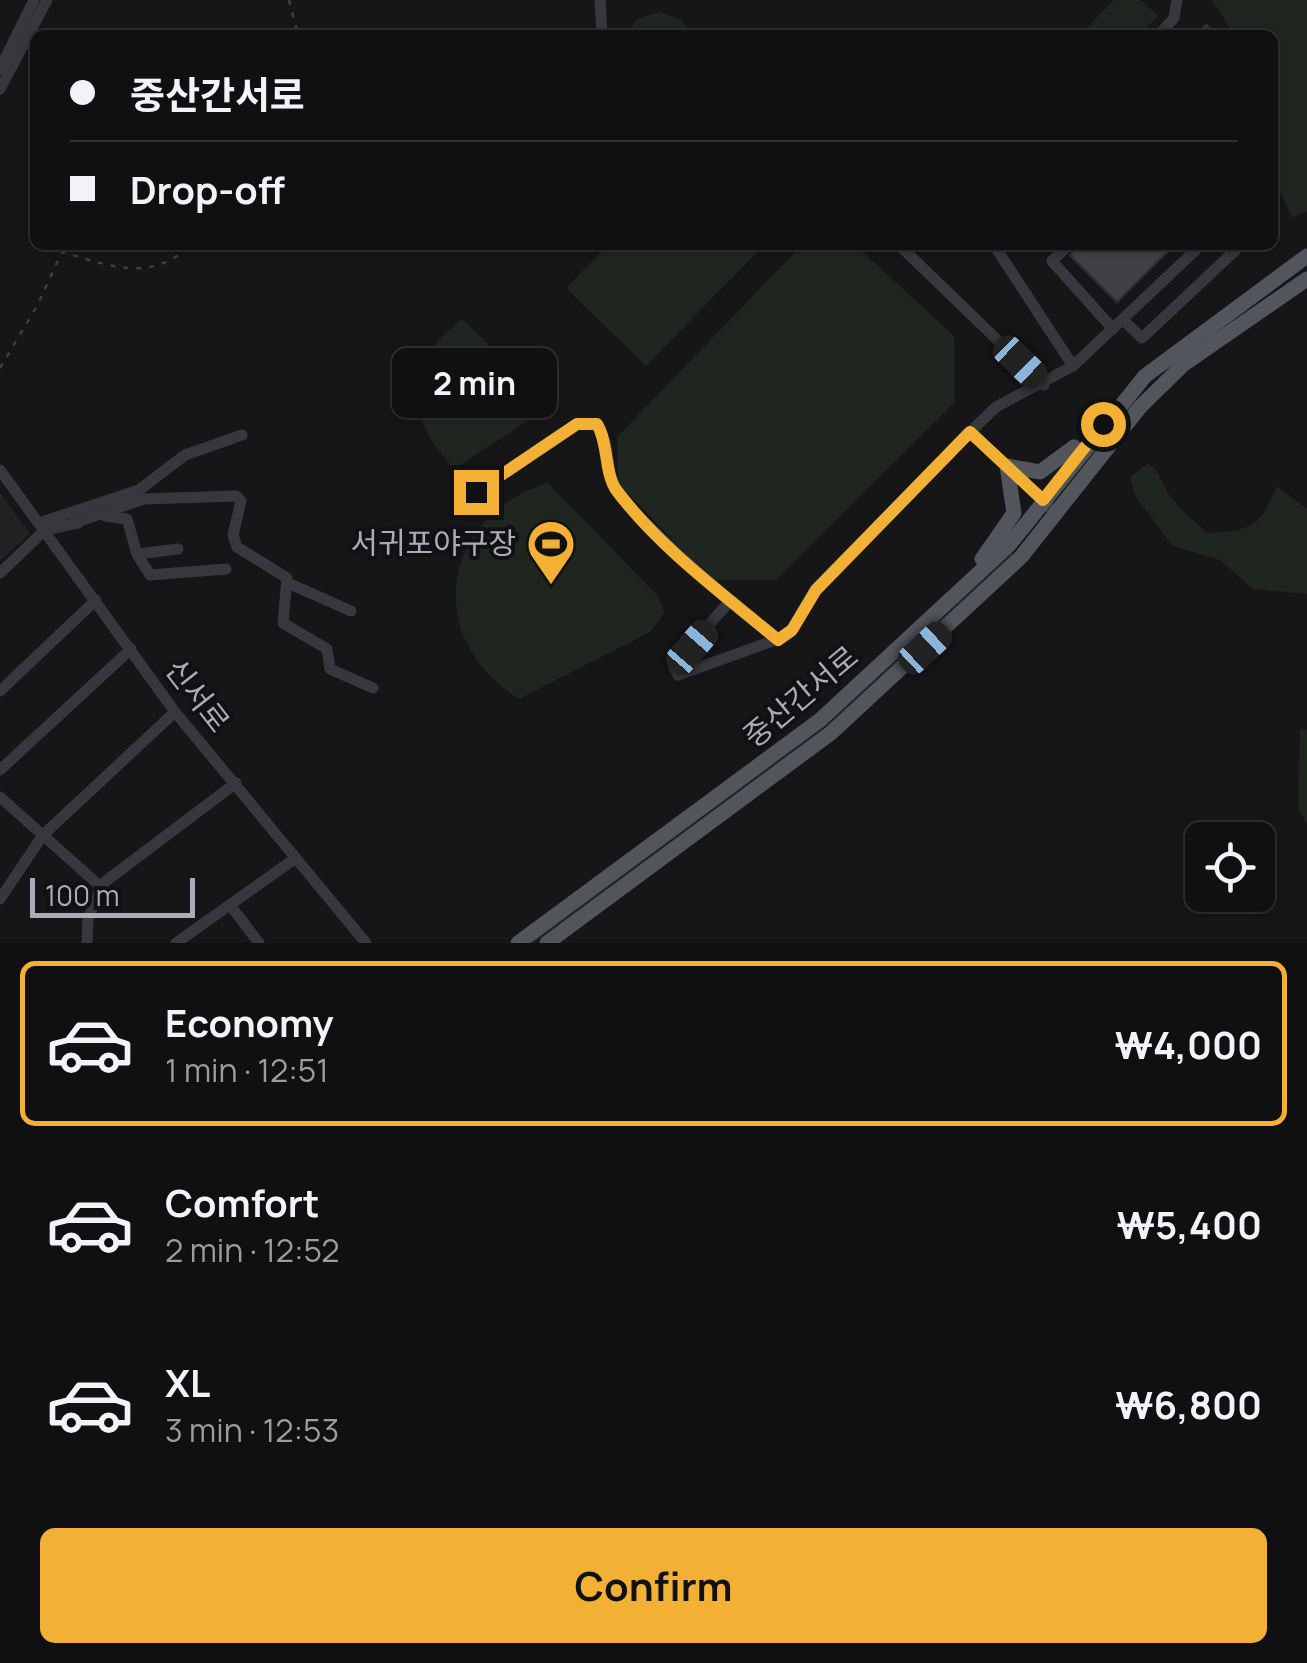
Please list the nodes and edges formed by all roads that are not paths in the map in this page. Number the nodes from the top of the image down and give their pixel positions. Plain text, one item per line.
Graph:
1 (34, 0) edge
2 (47, 0) edge
3 (600, 0) edge
4 (1177, 0) edge
5 (35, 30) edge
6 (602, 30) edge
7 (1163, 30) edge
8 (30, 39) edge
9 (0, 69) edge
10 (0, 89) edge
11 (904, 250) edge
12 (997, 250) edge
13 (1064, 250) edge
14 (1196, 250) edge
15 (1236, 250) edge
16 (1307, 256) edge
17 (1307, 279) edge
18 (1123, 320) junction
19 (1113, 330) junction
20 (1073, 366) junction
21 (1044, 385) junction
22 (1123, 398) junction
23 (970, 432) junction
24 (242, 434) dead end
25 (1006, 466) junction
26 (0, 470) edge
27 (476, 492) dead end
28 (1043, 500) junction
29 (1056, 513) junction
30 (74, 524) junction
31 (42, 527) junction
32 (178, 549) dead end
33 (137, 554) junction
34 (226, 569) dead end
35 (0, 573) edge
36 (288, 583) junction
37 (955, 595) junction
38 (96, 600) junction
39 (731, 600) junction
40 (352, 611) dead end
41 (778, 640) junction
42 (131, 648) junction
43 (373, 688) dead end
44 (0, 690) edge
45 (176, 712) junction
46 (0, 770) edge
47 (236, 783) junction
48 (0, 797) edge
49 (43, 836) junction
50 (294, 860) junction
51 (100, 887) junction
52 (0, 899) edge
53 (230, 905) junction
54 (87, 943) edge
55 (176, 943) edge
56 (259, 943) edge
57 (366, 943) edge
58 (518, 943) edge
59 (546, 943) edge

1 - 9 street
2 - 5 street
3 - 6 street
4 - 7 street
8 - 10 street
11 - 21 street
12 - 20 street
13 - 19 street
14 - 18 street
15 - 18 street
16 - 22 main road, 중산간서로
17 - 29 main road, 중산간서로
18 - 19 street
19 - 20 street
20 - 21 street
21 - 23 street
22 - 25 main road
22 - 28 main road, 중산간서로
23 - 25 street
23 - 41 street
24 - 31 street
25 - 28 street
25 - 37 main road
26 - 31 street, 신서로
27 - 39 street
28 - 29 street
28 - 37 main road, 중산간서로
29 - 59 main road, 중산간서로
30 - 31 street
30 - 33 street
30 - 36 street
31 - 35 street
31 - 38 street, 신서로
32 - 33 street
33 - 34 street
36 - 40 street
36 - 43 street
37 - 58 main road, 중산간서로
38 - 42 street, 신서로
38 - 44 street
39 - 41 street
39 - 41 street
42 - 45 street, 신서로
42 - 46 street
45 - 47 street, 신서로
45 - 49 street
47 - 50 street, 신서로
47 - 51 street
48 - 49 street
49 - 51 street
49 - 52 street
50 - 53 street
50 - 57 street, 신서로
51 - 54 street
53 - 55 street
53 - 56 street

